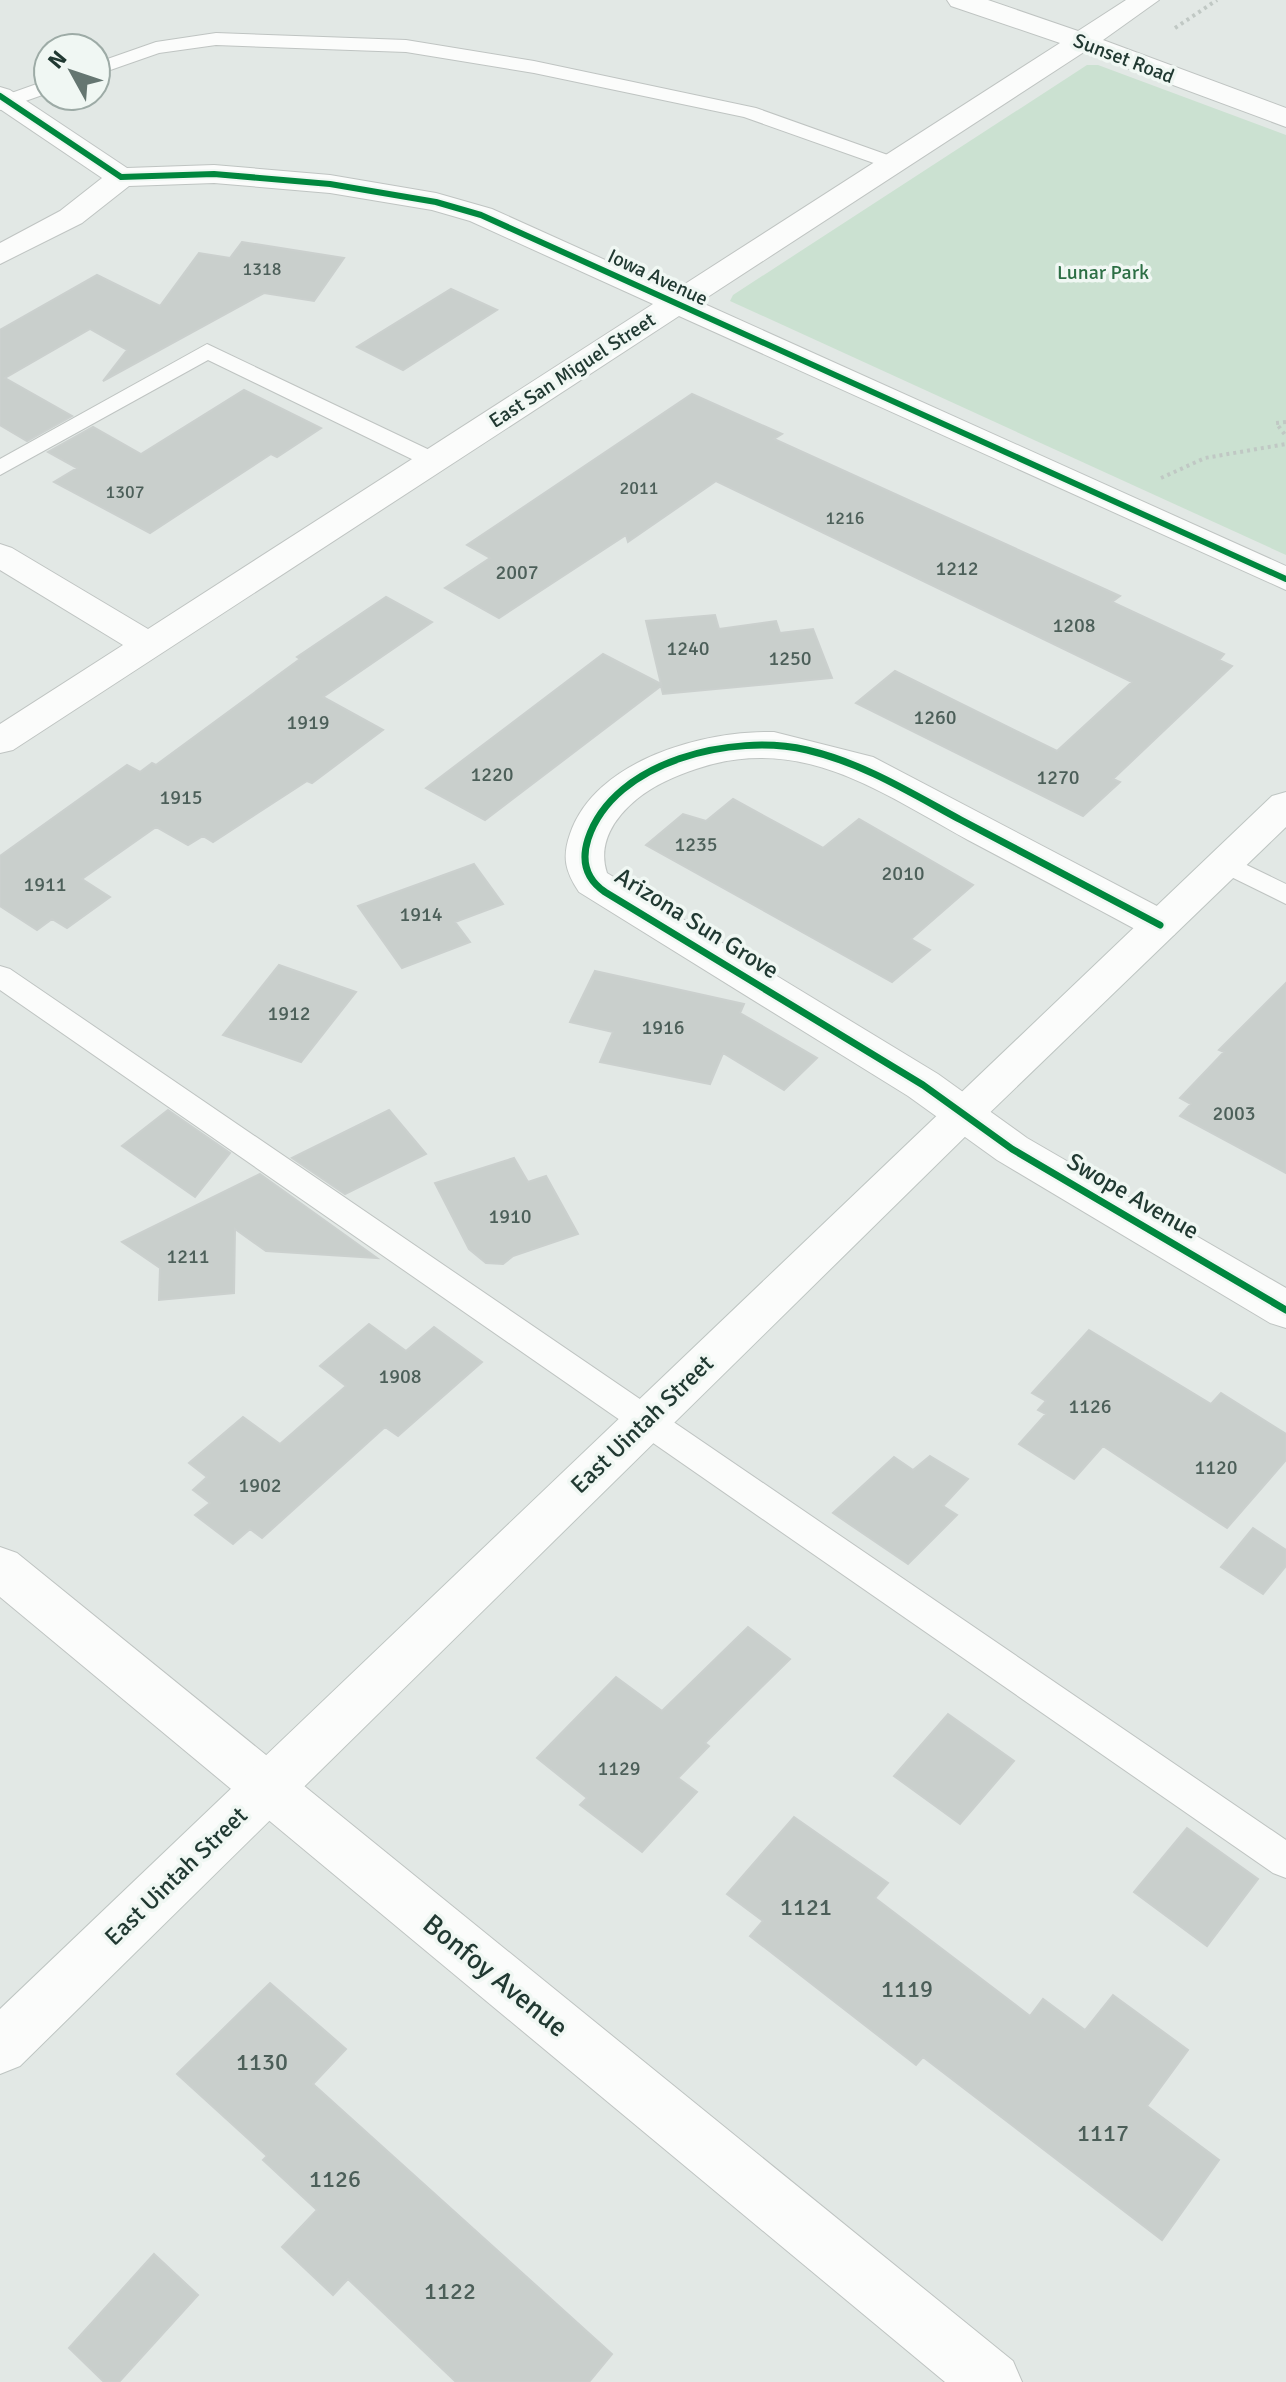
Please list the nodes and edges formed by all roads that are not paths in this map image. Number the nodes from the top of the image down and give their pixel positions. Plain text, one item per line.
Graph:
1 (961, 0) edge
2 (1145, 0) edge
3 (1079, 42) junction
4 (112, 63) edge
5 (32, 91) edge
6 (2, 100) edge
7 (1286, 118) edge
8 (892, 163) junction
9 (121, 177) junction
10 (0, 255) edge
11 (676, 303) junction
12 (432, 460) junction
13 (0, 468) edge
14 (0, 555) edge
15 (1286, 579) edge
16 (148, 644) junction
17 (0, 741) edge
18 (1286, 805) edge
19 (1224, 863) junction
20 (1286, 895) edge
21 (1160, 925) junction
22 (0, 976) edge
23 (964, 1112) junction
24 (1286, 1310) edge
25 (644, 1422) junction
26 (0, 1568) edge
27 (267, 1787) junction
28 (1286, 1861) edge
29 (0, 2047) edge
30 (992, 2382) edge

1 - 3 street, Sunset Road
2 - 3 street, East San Miguel Street
3 - 7 street, Sunset Road
3 - 8 street, East San Miguel Street
4 - 8 lane
5 - 6 lane
6 - 9 street
8 - 11 street, East San Miguel Street
9 - 10 street
9 - 11 street, Iowa Avenue
11 - 12 street, East San Miguel Street
11 - 15 street, Iowa Avenue
12 - 13 lane
12 - 16 street, East San Miguel Street
14 - 16 street
16 - 17 street, East San Miguel Street
18 - 19 street, East Uintah Street
19 - 20 lane
19 - 21 street, East Uintah Street
21 - 23 street, East Uintah Street
21 - 23 street, Arizona Sun Grove
22 - 25 lane
23 - 24 street, Swope Avenue
23 - 25 street, East Uintah Street
25 - 27 street, East Uintah Street
25 - 28 lane
26 - 27 street, Bonfoy Avenue
27 - 29 street, East Uintah Street
27 - 30 street, Bonfoy Avenue

